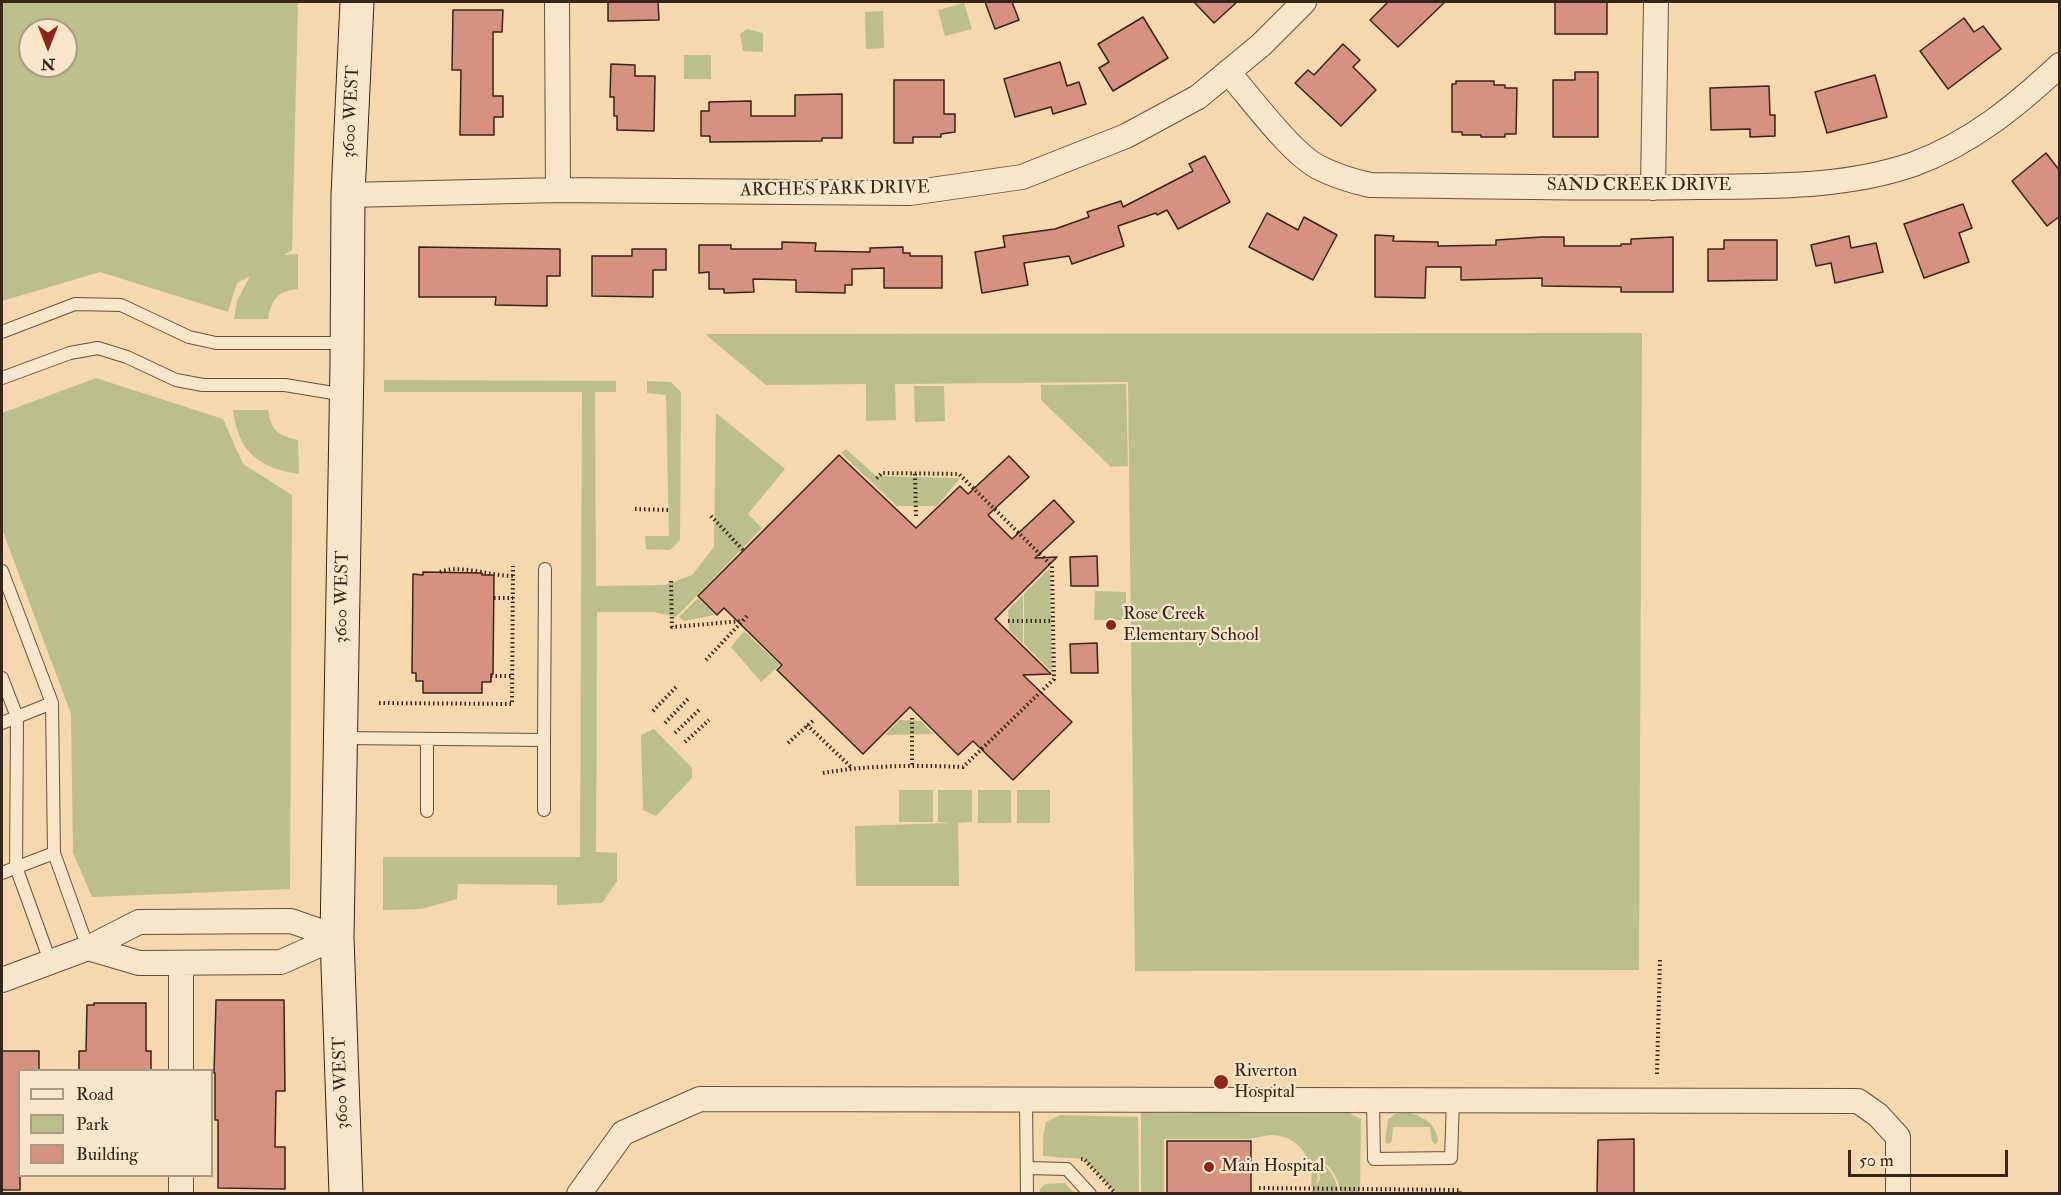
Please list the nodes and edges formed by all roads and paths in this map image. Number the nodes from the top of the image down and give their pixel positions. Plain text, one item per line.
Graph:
1 (357, 2) edge
2 (558, 2) edge
3 (1304, 2) edge
4 (1656, 2) edge
5 (1228, 72) junction
6 (2056, 74) edge
7 (1653, 188) junction
8 (558, 190) junction
9 (348, 195) junction
10 (2, 332) edge
11 (347, 343) junction
12 (2, 378) edge
13 (346, 395) junction
14 (915, 474) junction
15 (875, 480) dead end
16 (635, 509) dead end
17 (668, 510) dead end
18 (711, 516) dead end
19 (916, 517) dead end
20 (743, 550) dead end
21 (513, 566) dead end
22 (545, 569) dead end
23 (2, 571) edge
24 (440, 572) dead end
25 (513, 576) junction
26 (671, 581) dead end
27 (494, 598) dead end
28 (513, 598) junction
29 (748, 615) dead end
30 (742, 621) junction
31 (1008, 621) dead end
32 (1053, 621) junction
33 (706, 660) dead end
34 (491, 676) dead end
35 (512, 676) junction
36 (2, 678) edge
37 (676, 687) dead end
38 (688, 699) dead end
39 (52, 703) junction
40 (379, 703) dead end
41 (699, 710) dead end
42 (653, 711) dead end
43 (17, 717) junction
44 (815, 718) dead end
45 (912, 718) dead end
46 (709, 720) dead end
47 (2, 723) edge
48 (665, 723) dead end
49 (807, 725) junction
50 (675, 733) dead end
51 (340, 738) junction
52 (427, 739) junction
53 (544, 740) junction
54 (685, 742) dead end
55 (788, 743) dead end
56 (912, 765) junction
57 (851, 768) junction
58 (823, 773) dead end
59 (544, 810) dead end
60 (427, 811) dead end
61 (54, 853) junction
62 (16, 867) junction
63 (2, 873) edge
64 (337, 937) junction
65 (88, 948) junction
66 (1660, 958) dead end
67 (50, 961) junction
68 (181, 963) junction
69 (2, 980) edge
70 (181, 1069) edge
71 (1657, 1074) dead end
72 (1026, 1100) junction
73 (1374, 1100) junction
74 (1453, 1100) junction
75 (1028, 1168) junction
76 (181, 1177) edge
77 (1259, 1188) dead end
78 (1308, 1191) edge
79 (181, 1194) edge
80 (346, 1194) edge
81 (579, 1194) edge
82 (1027, 1194) edge
83 (1090, 1194) edge
84 (1460, 1194) edge
85 (1898, 1194) edge

1 - 9 main road, 3600 WEST
2 - 8 street
3 - 5 street, ARCHES PARK DRIVE
4 - 7 street
5 - 7 street, SAND CREEK DRIVE
5 - 8 street, ARCHES PARK DRIVE
6 - 7 street, SAND CREEK DRIVE
8 - 9 street, ARCHES PARK DRIVE
9 - 11 main road, 3600 WEST
10 - 11 lane
11 - 13 main road, 3600 WEST
12 - 13 lane
13 - 51 main road, 3600 WEST
14 - 15 path
14 - 19 path
14 - 32 path
16 - 17 path
18 - 20 path
21 - 25 path
22 - 53 lane
23 - 39 lane
24 - 25 path
25 - 28 path
26 - 30 path
27 - 28 path
28 - 35 path
29 - 30 path
30 - 33 path
31 - 32 path
32 - 56 path
34 - 35 path
35 - 40 path
36 - 43 lane
37 - 42 path
38 - 48 path
39 - 43 lane
39 - 61 lane
41 - 50 path
43 - 47 lane
43 - 62 lane
44 - 49 path
45 - 56 path
46 - 54 path
49 - 55 path
49 - 57 path
51 - 52 lane
51 - 64 main road, 3600 WEST
52 - 53 lane
52 - 60 lane
53 - 59 lane
56 - 57 path
57 - 58 path
61 - 62 lane
61 - 65 lane
62 - 63 lane
62 - 67 lane
64 - 65 street
64 - 68 street
64 - 80 main road, 3600 WEST
65 - 67 street
65 - 68 street
66 - 71 path
67 - 69 street
68 - 70 street
72 - 73 street
72 - 75 lane
72 - 81 street
73 - 74 street
73 - 74 lane
74 - 85 street
75 - 82 lane
75 - 83 lane
76 - 79 street
77 - 78 path
78 - 84 path

